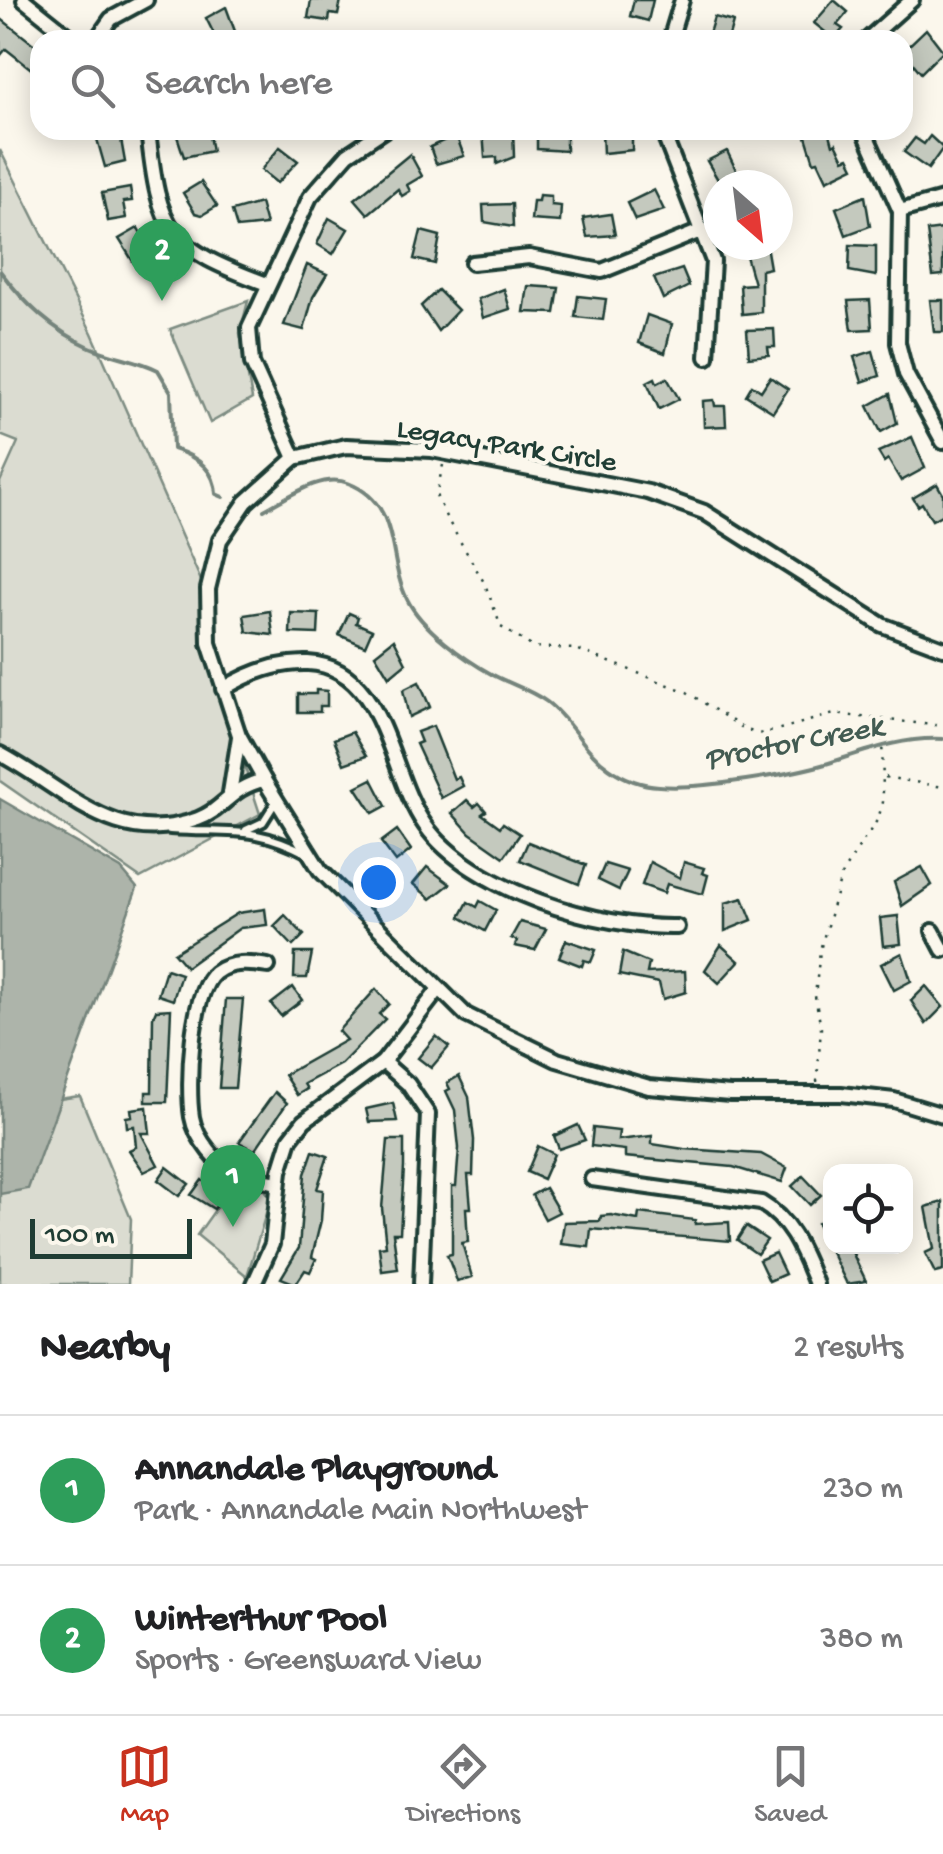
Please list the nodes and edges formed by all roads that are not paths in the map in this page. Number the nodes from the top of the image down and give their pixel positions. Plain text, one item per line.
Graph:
1 (24, 0) edge
2 (146, 0) edge
3 (682, 0) edge
4 (912, 0) edge
5 (62, 30) edge
6 (104, 30) edge
7 (673, 30) edge
8 (879, 30) edge
9 (149, 140) edge
10 (369, 140) edge
11 (666, 140) edge
12 (868, 140) edge
13 (943, 199) edge
14 (900, 210) junction
15 (703, 228) edge
16 (703, 230) edge
17 (711, 260) edge
18 (472, 263) dead end
19 (267, 284) junction
20 (707, 356) dead end
21 (943, 442) edge
22 (295, 458) junction
23 (943, 648) edge
24 (222, 689) junction
25 (239, 735) junction
26 (0, 754) edge
27 (264, 780) junction
28 (230, 793) junction
29 (276, 800) junction
30 (169, 830) junction
31 (244, 830) junction
32 (312, 856) junction
33 (677, 927) dead end
34 (933, 931) dead end
35 (943, 950) edge
36 (268, 966) dead end
37 (439, 989) junction
38 (383, 1062) junction
39 (943, 1116) edge
40 (592, 1179) dead end
41 (278, 1183) junction
42 (254, 1284) edge
43 (422, 1284) edge
44 (816, 1284) edge

1 - 5 street
2 - 6 street
3 - 7 street
4 - 8 street
9 - 19 street
10 - 19 street
11 - 15 street
12 - 14 street
13 - 14 street
14 - 21 street
16 - 18 street
17 - 20 street
19 - 22 street
22 - 23 street, Legacy Park Circle
22 - 24 street, Legacy Park Circle
24 - 25 street, Legacy Park Circle
24 - 33 street
25 - 27 street, Legacy Park Circle
25 - 28 street
26 - 30 street
27 - 28 street
27 - 29 street, Legacy Park Circle
28 - 30 street
29 - 31 lane
29 - 32 street, Legacy Park Circle
30 - 31 lane
31 - 32 lane
32 - 37 street, Legacy Park Circle
34 - 35 street
36 - 41 street
37 - 38 street
37 - 39 street, Legacy Park Circle
38 - 41 street
38 - 43 street
40 - 44 street
41 - 42 street

